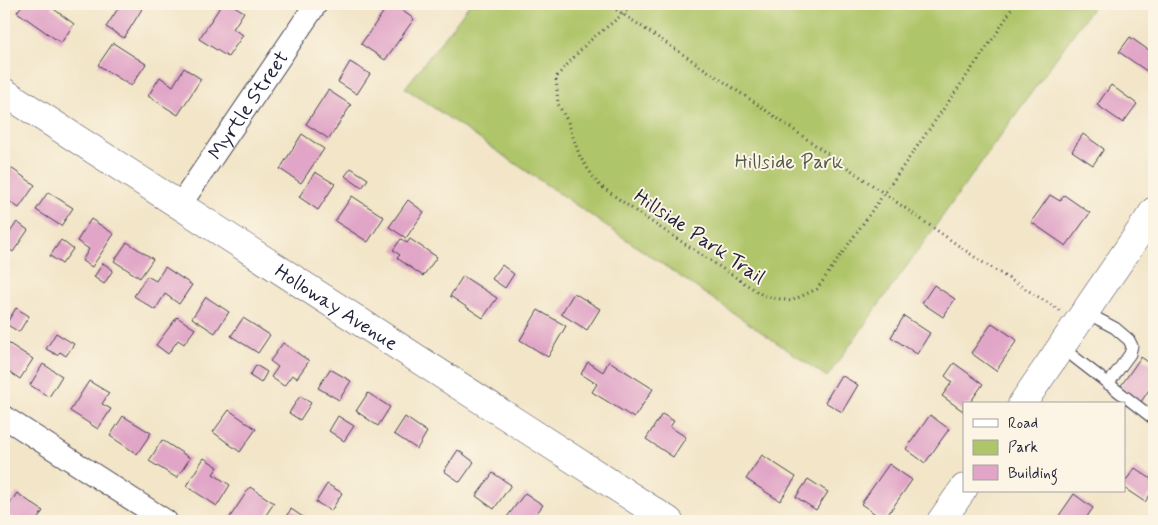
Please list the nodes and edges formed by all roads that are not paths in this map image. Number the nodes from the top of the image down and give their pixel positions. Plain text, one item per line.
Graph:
1 (316, 4) edge
2 (4, 92) edge
3 (180, 205) junction
4 (1154, 211) edge
5 (1082, 317) junction
6 (1061, 347) junction
7 (1108, 384) junction
8 (1023, 402) edge
9 (4, 417) edge
10 (1154, 419) edge
11 (963, 490) edge
12 (166, 521) edge
13 (670, 521) edge
14 (942, 521) edge

1 - 3 street, Myrtle Street
2 - 3 street, Holloway Avenue
3 - 13 street, Holloway Avenue
4 - 5 street
5 - 6 street
5 - 7 lane
6 - 7 lane
6 - 8 street
7 - 10 lane
9 - 12 street
11 - 14 street

